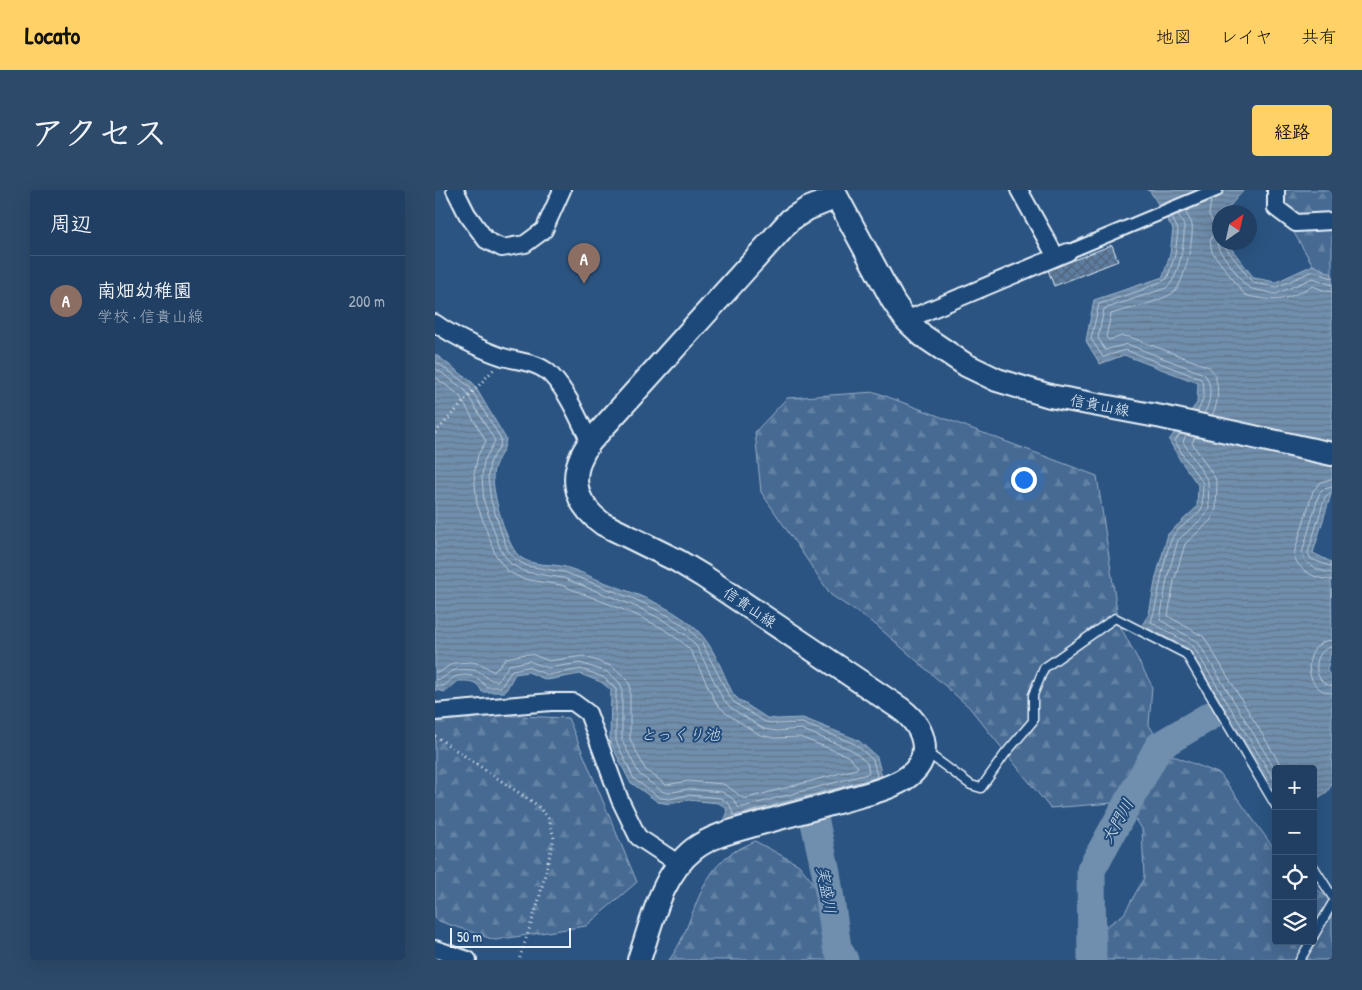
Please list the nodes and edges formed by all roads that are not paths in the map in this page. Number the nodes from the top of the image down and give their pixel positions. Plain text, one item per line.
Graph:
1 (455, 190) edge
2 (562, 190) edge
3 (1019, 190) edge
4 (1216, 190) edge
5 (1276, 190) edge
6 (835, 193) edge
7 (1332, 221) edge
8 (1062, 255) junction
9 (906, 320) junction
10 (435, 323) edge
11 (590, 442) junction
12 (1332, 454) edge
13 (435, 712) edge
14 (924, 751) junction
15 (1272, 799) edge
16 (679, 864) junction
17 (1317, 872) edge
18 (1332, 896) edge
19 (1332, 904) edge
20 (1317, 930) edge
21 (1309, 945) edge
22 (435, 949) edge
23 (468, 960) edge
24 (639, 960) edge
25 (1300, 960) edge

1 - 2 street
3 - 8 street
4 - 8 street
5 - 7 street
6 - 9 main road, 信貴山線
6 - 11 main road, 信貴山線
8 - 9 street
9 - 12 main road, 信貴山線
10 - 11 street
11 - 14 main road, 信貴山線
13 - 16 street
14 - 15 lane
14 - 16 main road
16 - 24 main road
17 - 18 lane
19 - 20 lane
21 - 25 lane
22 - 23 street

